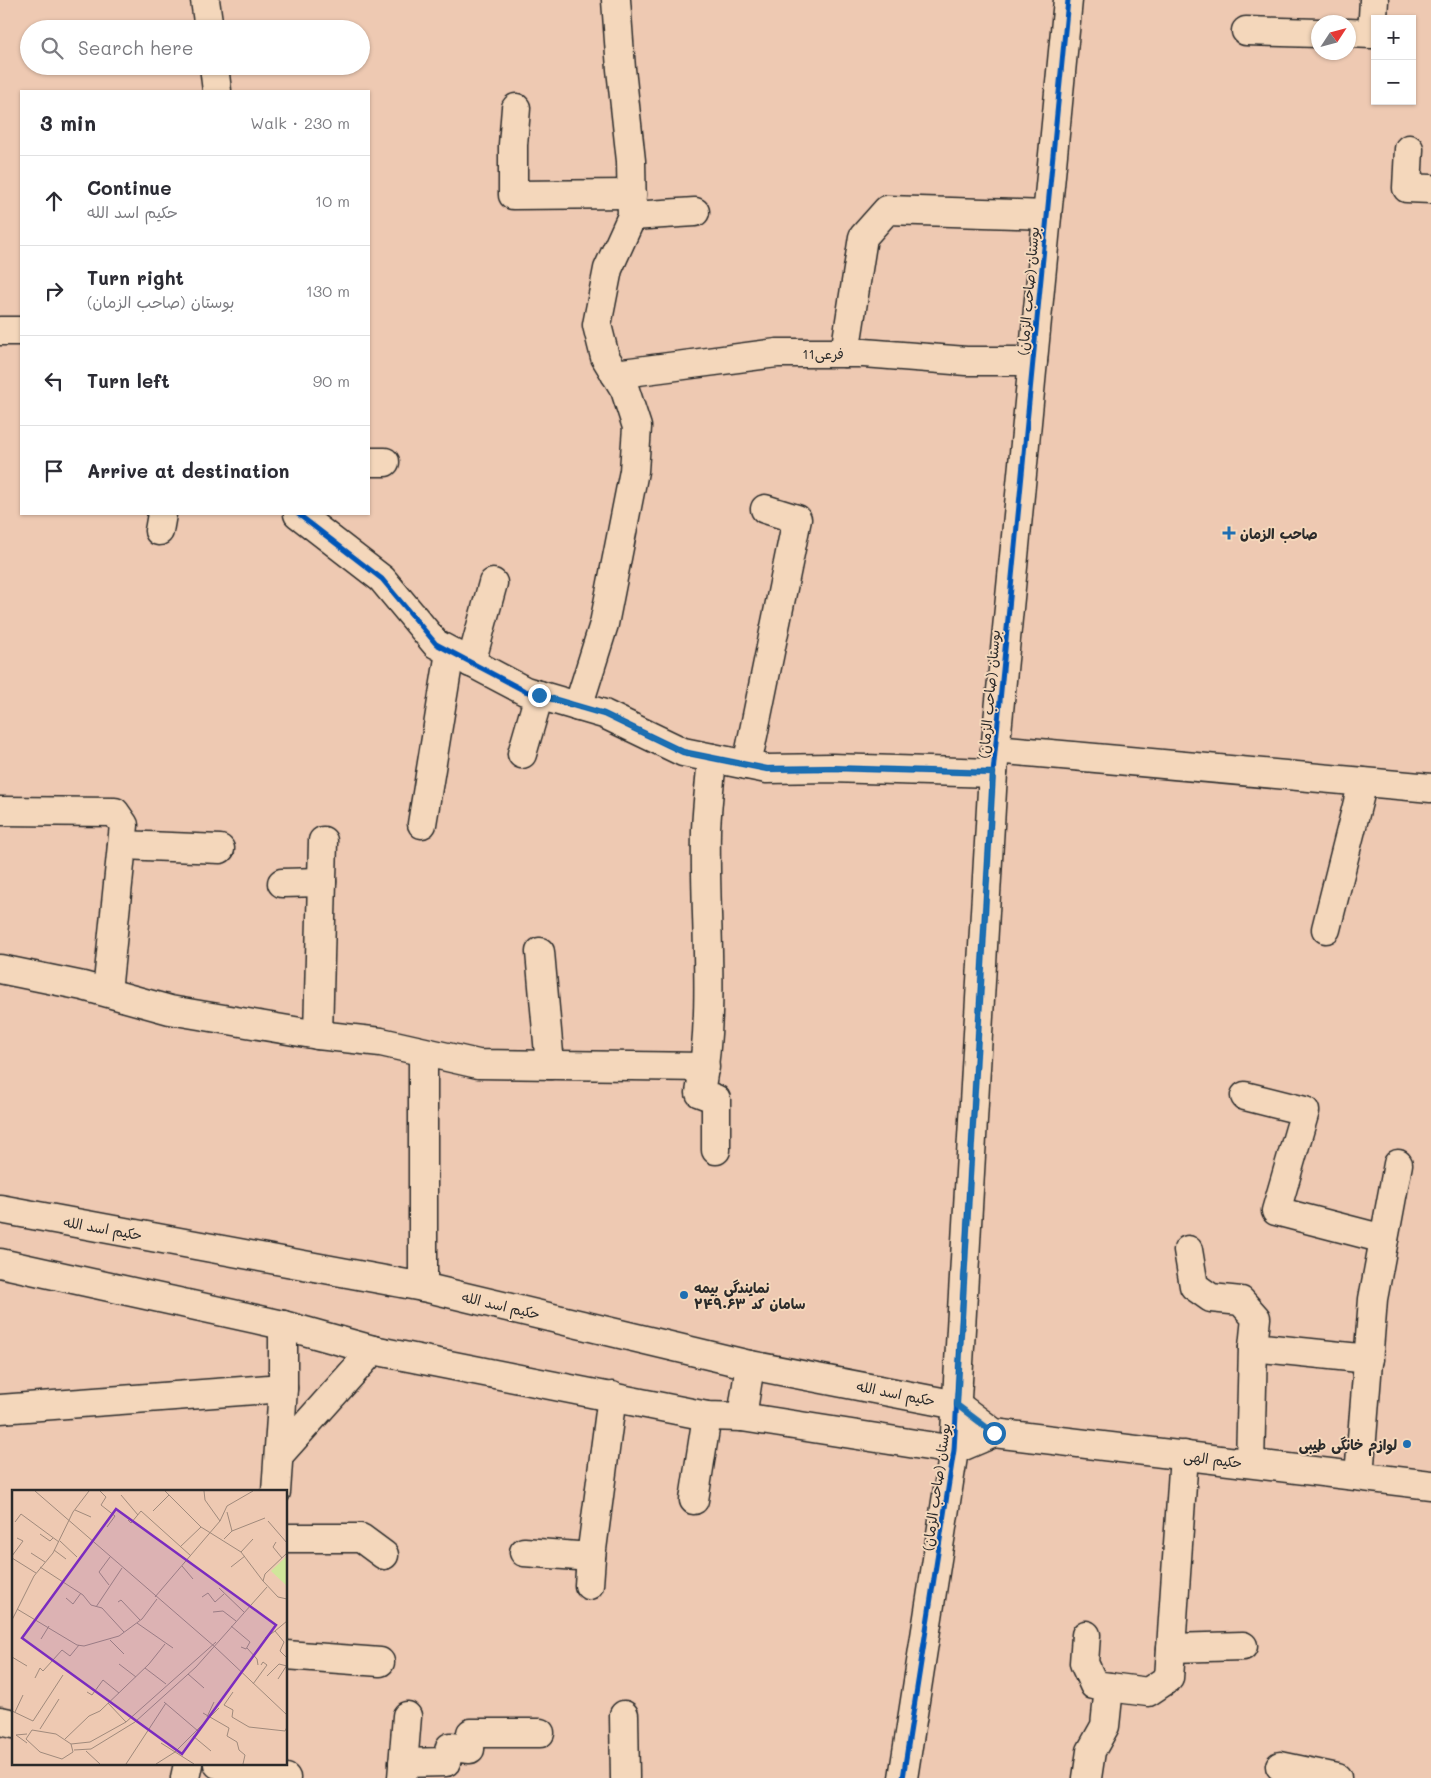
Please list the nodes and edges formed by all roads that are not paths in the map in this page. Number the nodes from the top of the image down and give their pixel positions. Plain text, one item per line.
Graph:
1 (205, 0) edge
2 (616, 0) edge
3 (1068, 0) edge
4 (1374, 0) edge
5 (208, 20) edge
6 (1246, 31) dead end
7 (1311, 33) edge
8 (1356, 33) edge
9 (215, 75) edge
10 (217, 90) edge
11 (516, 108) dead end
12 (1409, 149) dead end
13 (1431, 189) edge
14 (632, 205) junction
15 (695, 212) dead end
16 (1047, 215) junction
17 (0, 331) edge
18 (20, 331) edge
19 (845, 353) junction
20 (1033, 361) junction
21 (615, 374) junction
22 (765, 509) dead end
23 (301, 515) edge
24 (324, 522) edge
25 (493, 583) dead end
26 (461, 657) junction
27 (539, 695) junction
28 (578, 707) junction
29 (522, 754) dead end
30 (712, 758) junction
31 (994, 761) junction
32 (747, 765) junction
33 (1363, 782) junction
34 (1431, 788) edge
35 (0, 812) edge
36 (422, 824) dead end
37 (323, 841) dead end
38 (122, 845) junction
39 (220, 849) dead end
40 (322, 882) junction
41 (282, 883) dead end
42 (1326, 929) dead end
43 (540, 952) dead end
44 (0, 969) edge
45 (107, 992) junction
46 (318, 1035) junction
47 (423, 1053) junction
48 (550, 1065) junction
49 (705, 1067) junction
50 (1245, 1096) dead end
51 (716, 1150) dead end
52 (1398, 1164) dead end
53 (0, 1209) edge
54 (1384, 1239) junction
55 (1188, 1250) dead end
56 (0, 1263) edge
57 (424, 1287) junction
58 (283, 1325) junction
59 (1253, 1347) junction
60 (373, 1350) junction
61 (1369, 1359) junction
62 (750, 1365) junction
63 (283, 1388) junction
64 (612, 1396) junction
65 (957, 1405) junction
66 (0, 1409) edge
67 (707, 1416) junction
68 (742, 1417) junction
69 (994, 1433) junction
70 (954, 1450) junction
71 (279, 1455) junction
72 (1184, 1455) junction
73 (1250, 1463) junction
74 (1359, 1476) junction
75 (1431, 1485) edge
76 (276, 1490) edge
77 (694, 1500) dead end
78 (288, 1538) edge
79 (524, 1552) dead end
80 (384, 1555) dead end
81 (591, 1557) junction
82 (589, 1585) dead end
83 (1086, 1634) dead end
84 (1243, 1646) dead end
85 (1172, 1648) junction
86 (288, 1655) edge
87 (380, 1662) dead end
88 (1109, 1687) junction
89 (624, 1715) dead end
90 (407, 1716) dead end
91 (540, 1732) dead end
92 (235, 1766) edge
93 (1280, 1766) dead end
94 (252, 1768) edge
95 (402, 1770) edge
96 (286, 1778) edge
97 (625, 1778) edge
98 (903, 1778) edge
99 (1087, 1778) edge
100 (1337, 1778) edge

1 - 5 street
2 - 14 street
3 - 16 street, بوستان (صاحب الزمان)
4 - 8 street
6 - 7 street
9 - 10 street
11 - 14 street
12 - 13 street
14 - 15 street
14 - 21 street
16 - 19 street
16 - 20 street, بوستان (صاحب الزمان)
17 - 18 street
19 - 20 street, فرعی11
19 - 21 street, فرعی11
20 - 31 street, بوستان (صاحب الزمان)
21 - 28 street
22 - 32 street
23 - 24 street
24 - 26 street
25 - 26 street
26 - 27 street
26 - 36 street
27 - 28 street
27 - 29 street
28 - 30 street
30 - 32 street
30 - 49 street
31 - 32 street
31 - 33 street
31 - 65 street, بوستان (صاحب الزمان)
33 - 34 street
33 - 42 street
35 - 38 street
37 - 40 street
38 - 39 street
38 - 45 street
40 - 41 street
40 - 46 street
43 - 48 street
44 - 45 street
45 - 46 street
46 - 47 street
47 - 48 street
47 - 57 street
48 - 49 street
49 - 51 street
50 - 54 street
52 - 54 street
53 - 57 street, حکیم اسد الله
54 - 61 street
55 - 59 street
56 - 58 street
57 - 62 street, حکیم اسد الله
58 - 60 street
58 - 63 street
59 - 61 street
59 - 73 street
60 - 64 street
60 - 71 street
61 - 74 street
62 - 65 street, حکیم اسد الله
62 - 68 street
63 - 66 street
63 - 71 street
64 - 67 street
64 - 81 street
65 - 69 street, حکیم اسد الله
65 - 70 street, بوستان (صاحب الزمان)
67 - 68 street
67 - 77 street
68 - 70 street
69 - 70 street
69 - 72 street, حکیم الهی
70 - 98 street, بوستان (صاحب الزمان)
71 - 76 street
72 - 73 street, حکیم الهی
72 - 85 street
73 - 74 street, حکیم الهی
74 - 75 street, حکیم الهی
78 - 80 street
79 - 81 street
81 - 82 street
83 - 88 street
84 - 85 street
85 - 88 street
86 - 87 street
88 - 99 street
89 - 97 street
90 - 95 street
91 - 95 street
92 - 94 street
93 - 100 street
94 - 96 street

